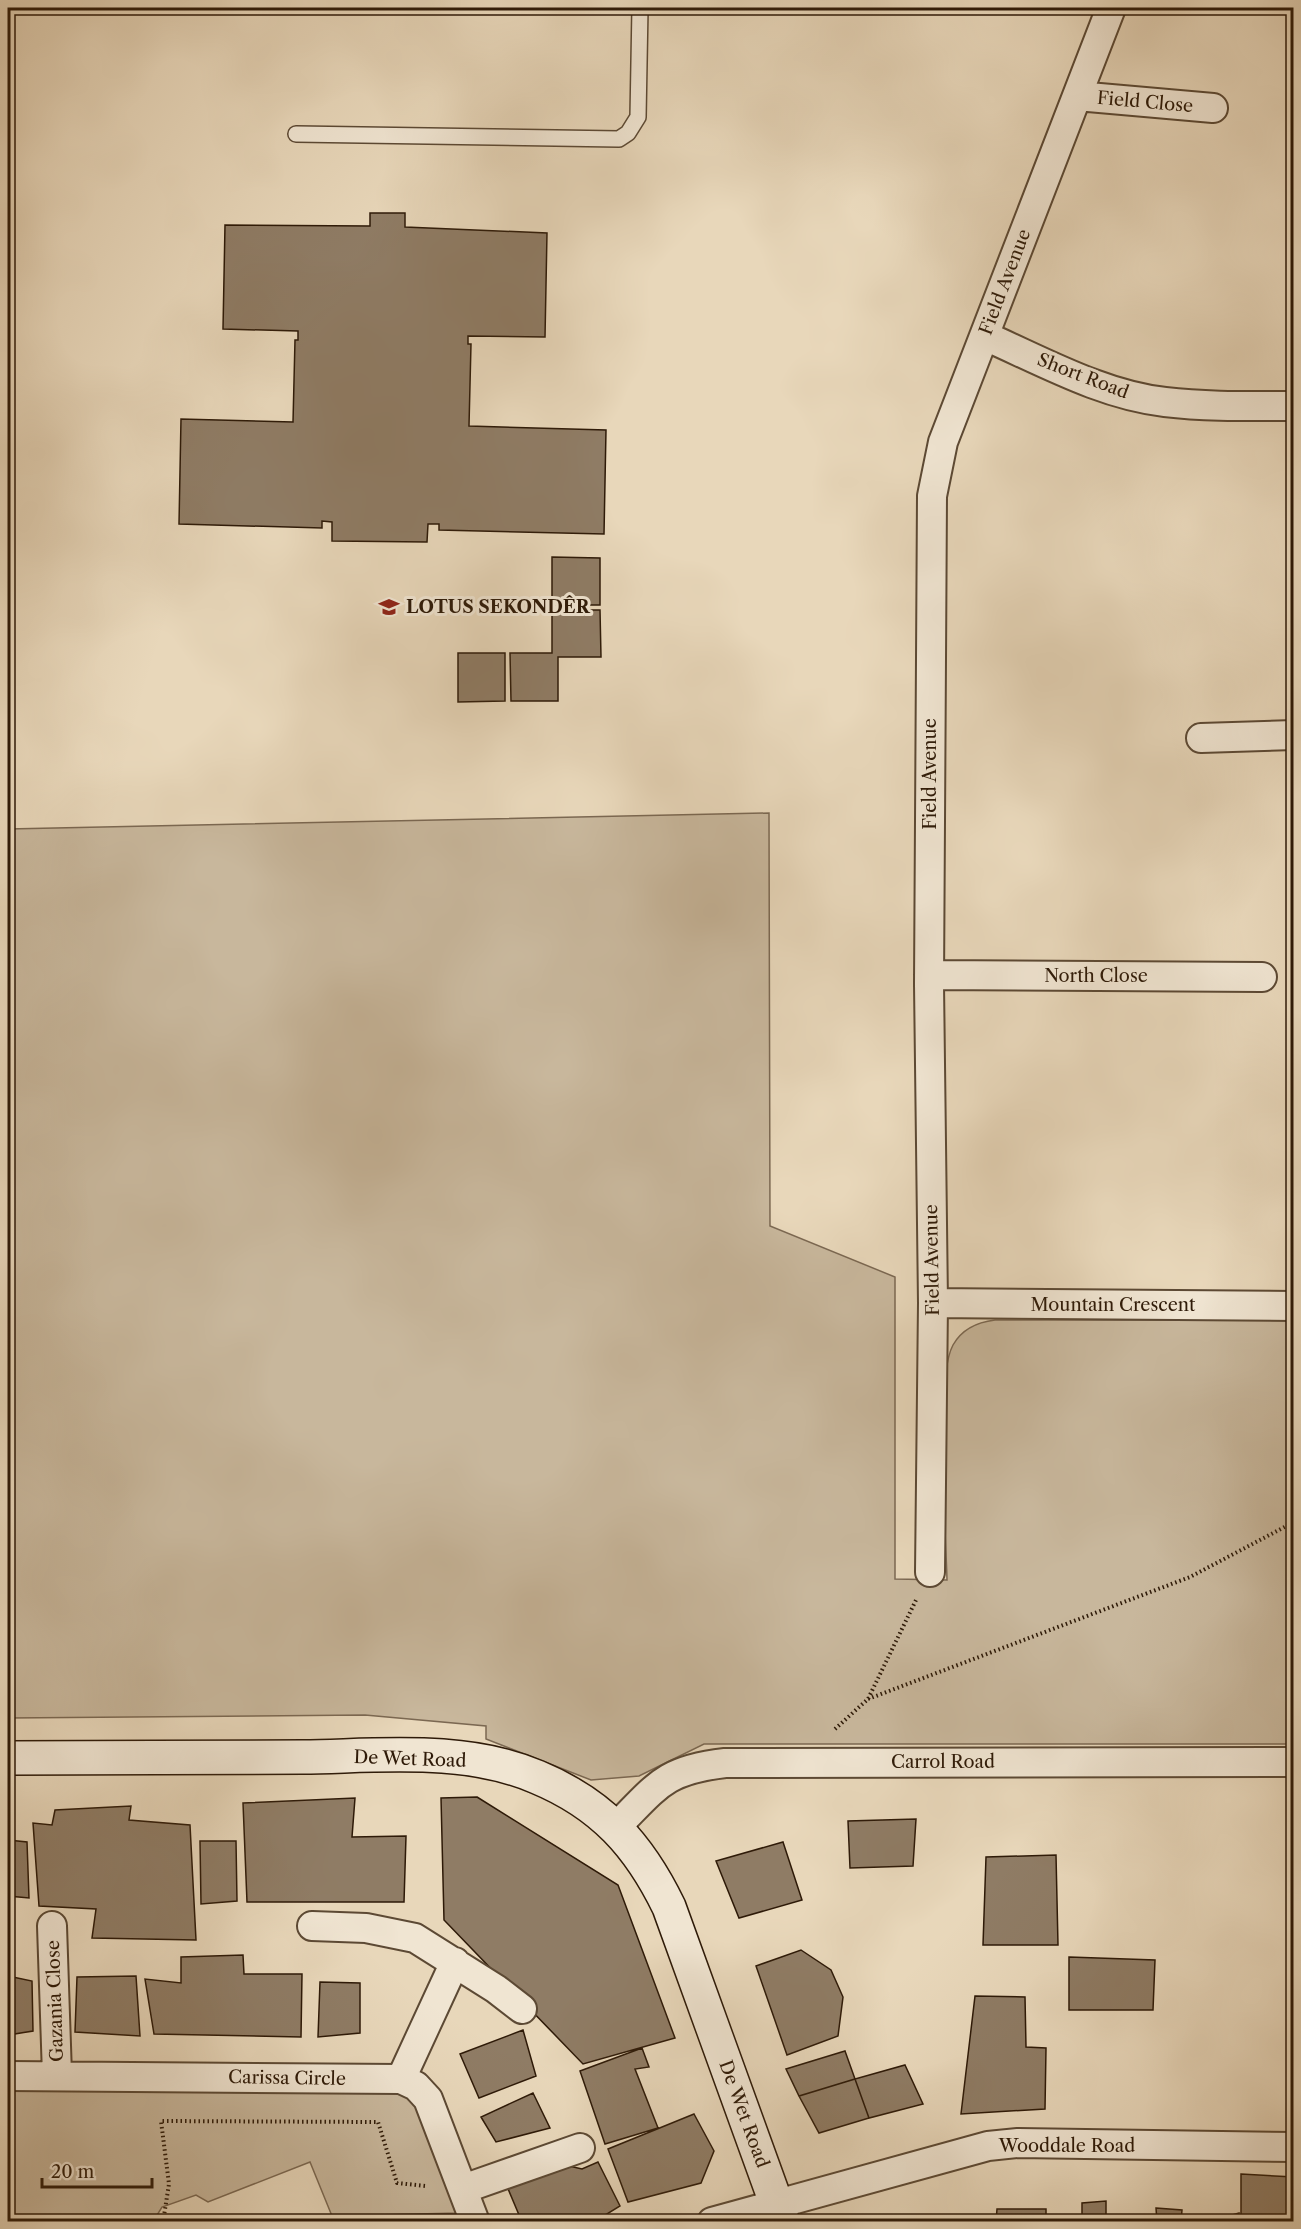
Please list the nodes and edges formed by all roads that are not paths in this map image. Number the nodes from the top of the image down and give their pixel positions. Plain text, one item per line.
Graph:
1 (640, 8) edge
2 (1111, 8) edge
3 (1077, 96) junction
4 (1213, 108) dead end
5 (296, 134) dead end
6 (985, 336) junction
7 (1293, 406) edge
8 (1293, 735) edge
9 (1201, 738) dead end
10 (929, 975) junction
11 (1262, 977) dead end
12 (933, 1303) junction
13 (1293, 1306) edge
14 (930, 1572) road end
15 (8, 1758) edge
16 (1293, 1762) edge
17 (616, 1827) junction
18 (52, 1926) dead end
19 (312, 1926) dead end
20 (455, 1962) junction
21 (522, 2009) dead end
22 (57, 2075) junction
23 (8, 2076) edge
24 (402, 2079) junction
25 (580, 2148) dead end
26 (1293, 2148) edge
27 (463, 2189) junction
28 (780, 2212) edge
29 (475, 2222) edge
30 (712, 2222) edge

1 - 5 lane
2 - 3 street, Field Avenue
3 - 4 street, Field Close
3 - 6 street, Field Avenue
6 - 7 street, Short Road
6 - 10 street, Field Avenue
8 - 9 street
10 - 11 street, North Close
10 - 12 street, Field Avenue
12 - 13 street, Mountain Crescent
12 - 14 street, Field Avenue
15 - 17 street, De Wet Road
16 - 17 street, Carrol Road
17 - 28 street, De Wet Road
18 - 22 street, Gazania Close
19 - 20 street
20 - 21 street
20 - 24 street
22 - 23 street, Carissa Circle
22 - 24 street, Carissa Circle
24 - 27 street
25 - 27 street
26 - 28 street, Wooddale Road
27 - 29 street
28 - 30 street

